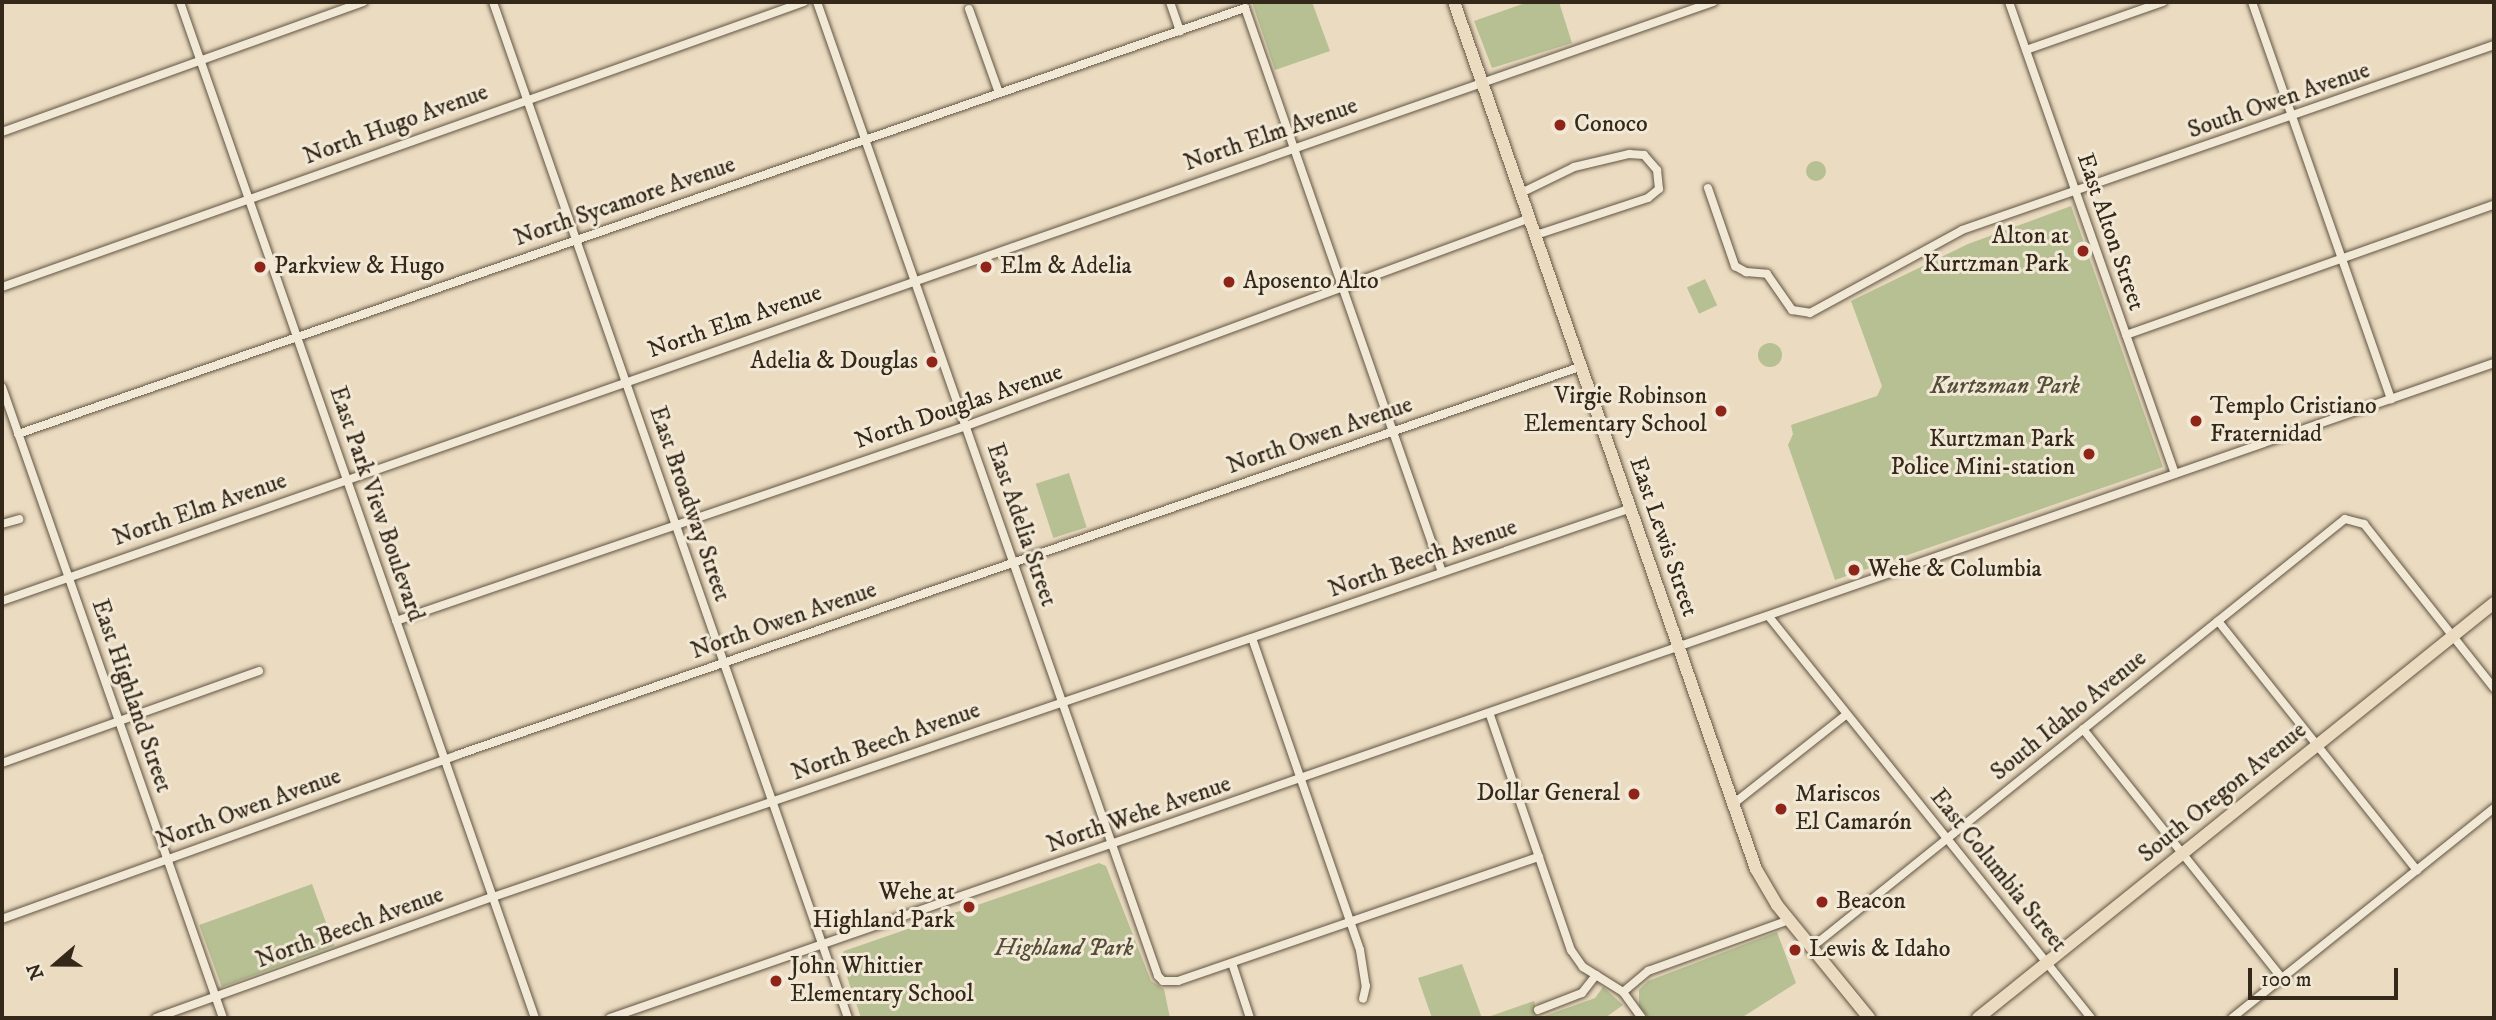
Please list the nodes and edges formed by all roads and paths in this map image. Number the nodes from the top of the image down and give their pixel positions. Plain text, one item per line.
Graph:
1 (180, 2) edge
2 (363, 2) edge
3 (493, 2) edge
4 (804, 2) edge
5 (817, 2) edge
6 (1170, 2) edge
7 (1454, 2) edge
8 (1713, 2) edge
9 (2009, 2) edge
10 (2162, 2) edge
11 (2252, 2) edge
12 (969, 9) dead end
13 (1180, 31) junction
14 (2494, 45) edge
15 (2026, 50) junction
16 (201, 60) junction
17 (1482, 82) junction
18 (999, 93) junction
19 (527, 99) junction
20 (2292, 117) junction
21 (2, 132) edge
22 (865, 139) junction
23 (1294, 148) junction
24 (1708, 188) dead end
25 (1521, 193) junction
26 (2076, 193) junction
27 (249, 199) junction
28 (2494, 205) edge
29 (1530, 218) junction
30 (1536, 235) junction
31 (576, 240) junction
32 (2342, 259) junction
33 (915, 280) junction
34 (2, 287) edge
35 (1343, 288) junction
36 (2126, 335) junction
37 (297, 337) junction
38 (2494, 363) edge
39 (1581, 366) junction
40 (625, 381) junction
41 (2, 387) edge
42 (2390, 399) junction
43 (966, 426) junction
44 (1393, 431) junction
45 (18, 434) junction
46 (2175, 474) junction
47 (347, 479) junction
48 (1631, 508) junction
49 (19, 519) dead end
50 (2, 524) edge
51 (676, 525) junction
52 (1013, 562) junction
53 (1442, 572) junction
54 (68, 577) junction
55 (2, 601) edge
56 (2494, 603) edge
57 (1770, 618) junction
58 (396, 621) junction
59 (2218, 621) junction
60 (2453, 636) junction
61 (1252, 638) junction
62 (1680, 650) junction
63 (724, 663) junction
64 (259, 671) dead end
65 (2494, 688) edge
66 (1062, 702) junction
67 (1847, 714) junction
68 (1490, 715) junction
69 (119, 721) junction
70 (2083, 729) junction
71 (2317, 745) junction
72 (445, 759) junction
73 (2, 763) edge
74 (1301, 780) junction
75 (772, 800) junction
76 (1733, 804) junction
77 (2494, 808) edge
78 (1947, 838) junction
79 (1112, 845) junction
80 (2182, 852) junction
81 (1538, 857) junction
82 (167, 859) junction
83 (2417, 870) junction
84 (493, 897) junction
85 (2, 919) edge
86 (1789, 920) junction
87 (1352, 923) junction
88 (823, 945) junction
89 (1811, 948) junction
90 (1232, 963) junction
91 (2047, 963) junction
92 (1596, 975) junction
93 (2282, 978) junction
94 (1623, 992) junction
95 (216, 997) junction
96 (1363, 999) dead end
97 (1538, 1010) dead end
98 (156, 1018) edge
99 (223, 1018) edge
100 (535, 1018) edge
101 (610, 1018) edge
102 (848, 1018) edge
103 (1250, 1018) edge
104 (1643, 1018) edge
105 (1869, 1018) edge
106 (1978, 1018) edge
107 (2091, 1018) edge
108 (2232, 1018) edge

1 - 16 street, East Park View Boulevard
2 - 16 street
3 - 19 street, East Broadway Street
4 - 19 street, North Hugo Avenue
5 - 22 street, East Adelia Street
6 - 13 street
7 - 17 main road, East Lewis Street
8 - 17 street, North Elm Avenue
9 - 15 street, East Alton Street
10 - 15 street
11 - 20 street
12 - 18 street
13 - 18 street, North Sycamore Avenue
13 - 23 street, North Sycamore Avenue
14 - 20 street, South Owen Avenue
15 - 26 street, East Alton Street
16 - 21 street
16 - 27 street, East Park View Boulevard
17 - 23 street, North Elm Avenue
17 - 25 main road, East Lewis Street
18 - 22 street, North Sycamore Avenue
19 - 27 street, North Hugo Avenue
19 - 31 street, East Broadway Street
20 - 26 street, South Owen Avenue
20 - 32 street
22 - 31 street, North Sycamore Avenue
22 - 33 street, East Adelia Street
23 - 33 street, North Elm Avenue
23 - 35 street
24 - 26 street, South Owen Avenue
25 - 29 main road, East Lewis Street
25 - 30 street
26 - 36 street, East Alton Street
27 - 34 street, North Hugo Avenue
27 - 37 street, East Park View Boulevard
28 - 32 street
29 - 30 main road, East Lewis Street
29 - 35 street, North Douglas Avenue
30 - 39 main road, East Lewis Street
31 - 37 street, North Sycamore Avenue
31 - 40 street, East Broadway Street
32 - 36 street
32 - 42 street
33 - 40 street, North Elm Avenue
33 - 43 street, East Adelia Street
35 - 43 street, North Douglas Avenue
35 - 44 street
36 - 46 street, East Alton Street
37 - 45 street, North Sycamore Avenue
37 - 47 street, East Park View Boulevard
38 - 42 street, North Wehe Avenue
39 - 44 street, North Owen Avenue
39 - 48 main road, East Lewis Street
40 - 47 street, North Elm Avenue
40 - 51 street, East Broadway Street
41 - 45 street, East Highland Street
42 - 46 street, North Wehe Avenue
43 - 51 street, North Douglas Avenue
43 - 52 street, East Adelia Street
44 - 52 street, North Owen Avenue
44 - 53 street
45 - 54 street, East Highland Street
46 - 57 street, North Wehe Avenue
47 - 54 street, North Elm Avenue
47 - 58 street, East Park View Boulevard
48 - 53 street, North Beech Avenue
48 - 62 main road, East Lewis Street
49 - 50 street
51 - 58 street, North Douglas Avenue
51 - 63 street, East Broadway Street
52 - 63 street, North Owen Avenue
52 - 66 street, East Adelia Street
53 - 61 street, North Beech Avenue
54 - 55 street, North Elm Avenue
54 - 69 street, East Highland Street
56 - 60 main road, South Oregon Avenue
57 - 62 street, North Wehe Avenue
57 - 67 street, East Columbia Street
58 - 72 street, East Park View Boulevard
59 - 60 street, South Idaho Avenue
59 - 70 street, South Idaho Avenue
59 - 71 street
60 - 65 street
60 - 71 main road, South Oregon Avenue
61 - 66 street, North Beech Avenue
61 - 74 street
62 - 68 street, North Wehe Avenue
62 - 76 main road, East Lewis Street
63 - 72 street, North Owen Avenue
63 - 75 street, East Broadway Street
64 - 69 street
66 - 75 street, North Beech Avenue
66 - 79 street, East Adelia Street
67 - 76 street
67 - 78 street, East Columbia Street
68 - 74 street, North Wehe Avenue
68 - 81 street
69 - 73 street
69 - 82 street, East Highland Street
70 - 78 street, South Idaho Avenue
70 - 80 street
71 - 80 main road, South Oregon Avenue
71 - 83 street
72 - 82 street, North Owen Avenue
72 - 84 street, East Park View Boulevard
74 - 79 street, North Wehe Avenue
74 - 87 street
75 - 84 street, North Beech Avenue
75 - 88 street, East Broadway Street
76 - 86 main road, East Lewis Street
77 - 83 street
78 - 89 street, South Idaho Avenue
78 - 91 street, East Columbia Street
79 - 88 street, North Wehe Avenue
79 - 90 street, East Adelia Street
80 - 91 main road, South Oregon Avenue
80 - 93 street
81 - 87 street
81 - 92 street
82 - 85 street, North Owen Avenue
82 - 95 street, East Highland Street
83 - 93 street
84 - 95 street, North Beech Avenue
84 - 100 street, East Park View Boulevard
86 - 89 main road, East Lewis Street
86 - 94 street
87 - 90 street
87 - 96 street
88 - 101 street, North Wehe Avenue
88 - 102 street, East Broadway Street
89 - 105 main road, East Lewis Street
90 - 103 street
91 - 106 main road, South Oregon Avenue
91 - 107 street, East Columbia Street
92 - 94 street
92 - 97 street
93 - 108 street
94 - 104 street
95 - 98 street, North Beech Avenue
95 - 99 street, East Highland Street

